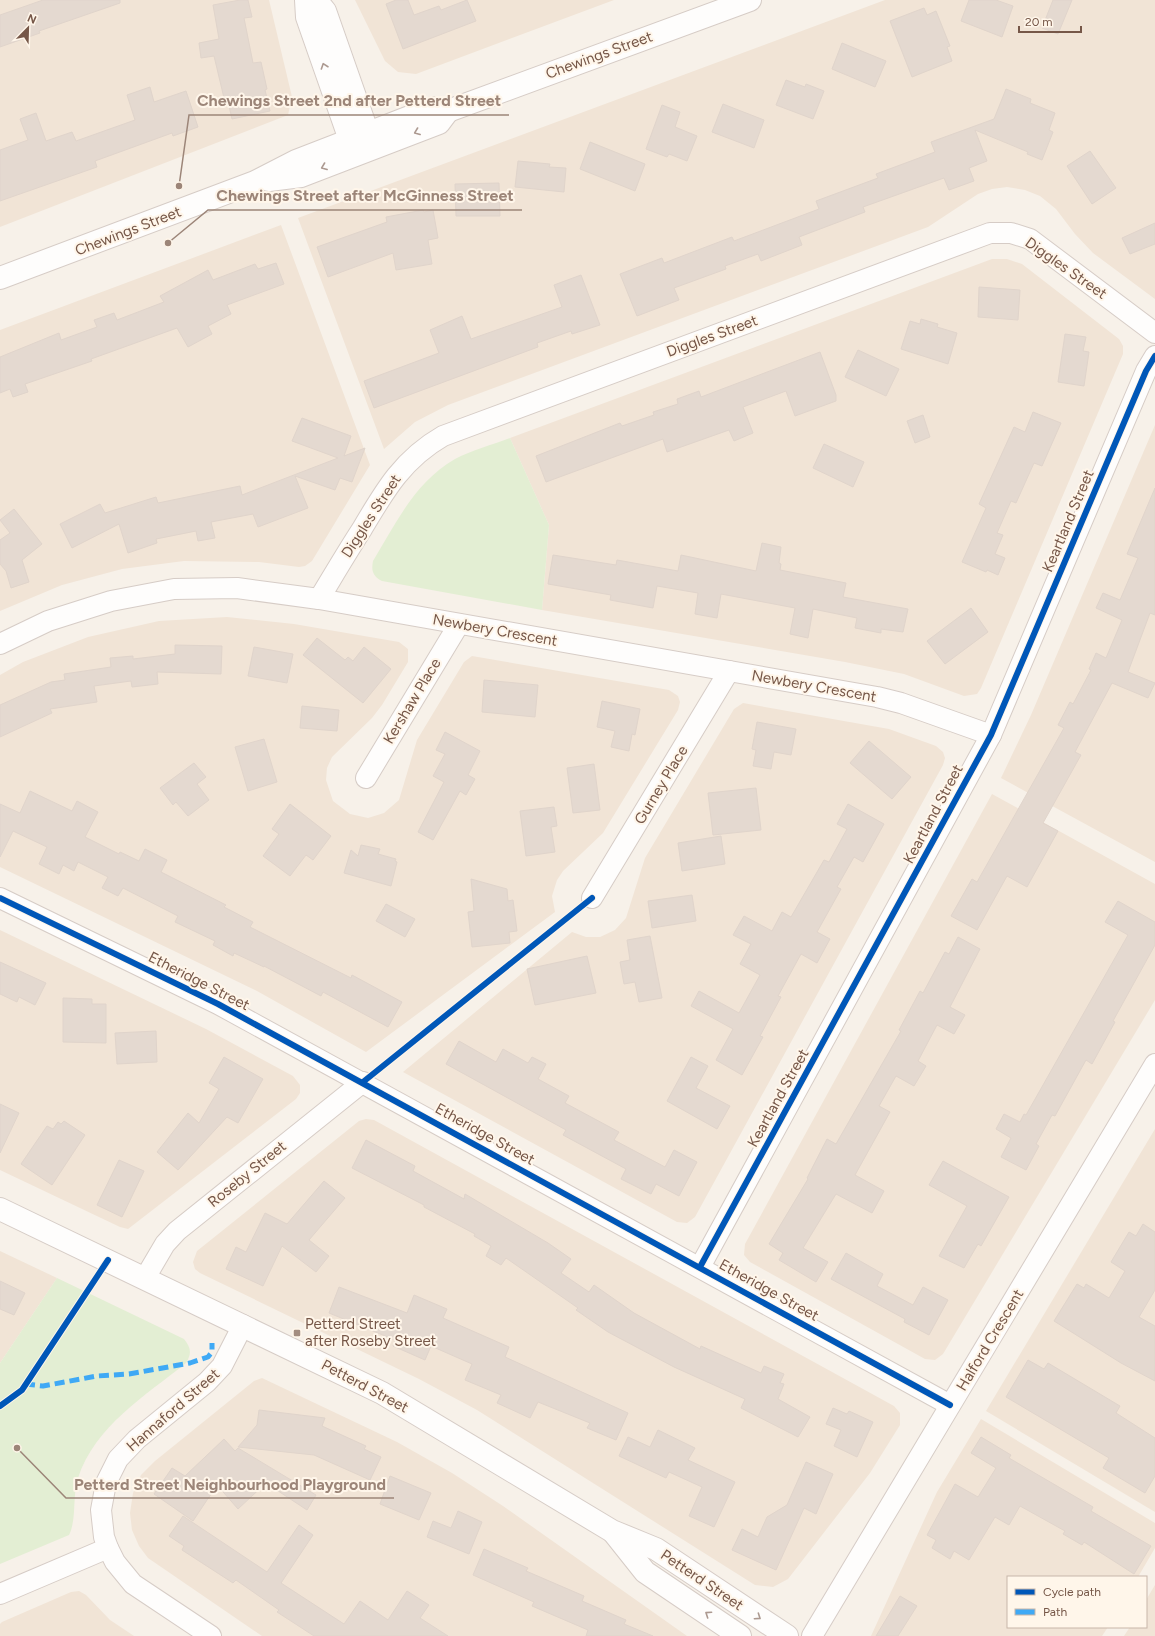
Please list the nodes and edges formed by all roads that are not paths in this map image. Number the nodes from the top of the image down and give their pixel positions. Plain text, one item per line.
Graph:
1 (306, 0) edge
2 (316, 0) edge
3 (750, 0) edge
4 (362, 144) junction
5 (0, 278) edge
6 (1155, 333) edge
7 (1155, 356) edge
8 (319, 599) junction
9 (459, 624) junction
10 (0, 644) edge
11 (729, 671) junction
12 (991, 735) junction
13 (366, 778) dead end
14 (0, 898) edge
15 (592, 898) dead end
16 (1155, 1064) edge
17 (362, 1082) junction
18 (0, 1209) edge
19 (700, 1267) junction
20 (145, 1278) junction
21 (243, 1325) junction
22 (950, 1405) junction
23 (612, 1531) junction
24 (108, 1548) junction
25 (0, 1594) edge
26 (211, 1636) edge
27 (740, 1636) edge
28 (786, 1636) edge
29 (812, 1636) edge

4 -> 1 street
2 - 4 street
3 - 4 street, Chewings Street
4 - 5 street, Chewings Street
6 - 8 street, Diggles Street
7 - 12 street, Keartland Street
8 - 9 street, Newbery Crescent
8 - 10 street, Newbery Crescent
9 - 11 street, Newbery Crescent
9 - 13 street, Kershaw Place
11 - 12 street, Newbery Crescent
11 - 15 street, Gurney Place
12 - 19 street, Keartland Street
14 - 17 street, Etheridge Street
16 - 22 street, Halford Crescent
17 - 19 street, Etheridge Street
17 - 20 street, Roseby Street
18 - 20 street, Petterd Street
19 - 22 street, Etheridge Street
20 - 21 street, Petterd Street
21 - 23 street, Petterd Street
21 - 24 street, Hannaford Street
22 - 29 street, Halford Crescent
27 -> 23 street, Petterd Street
23 -> 28 street, Petterd Street
24 - 25 street
24 - 26 street, Hannaford Street

